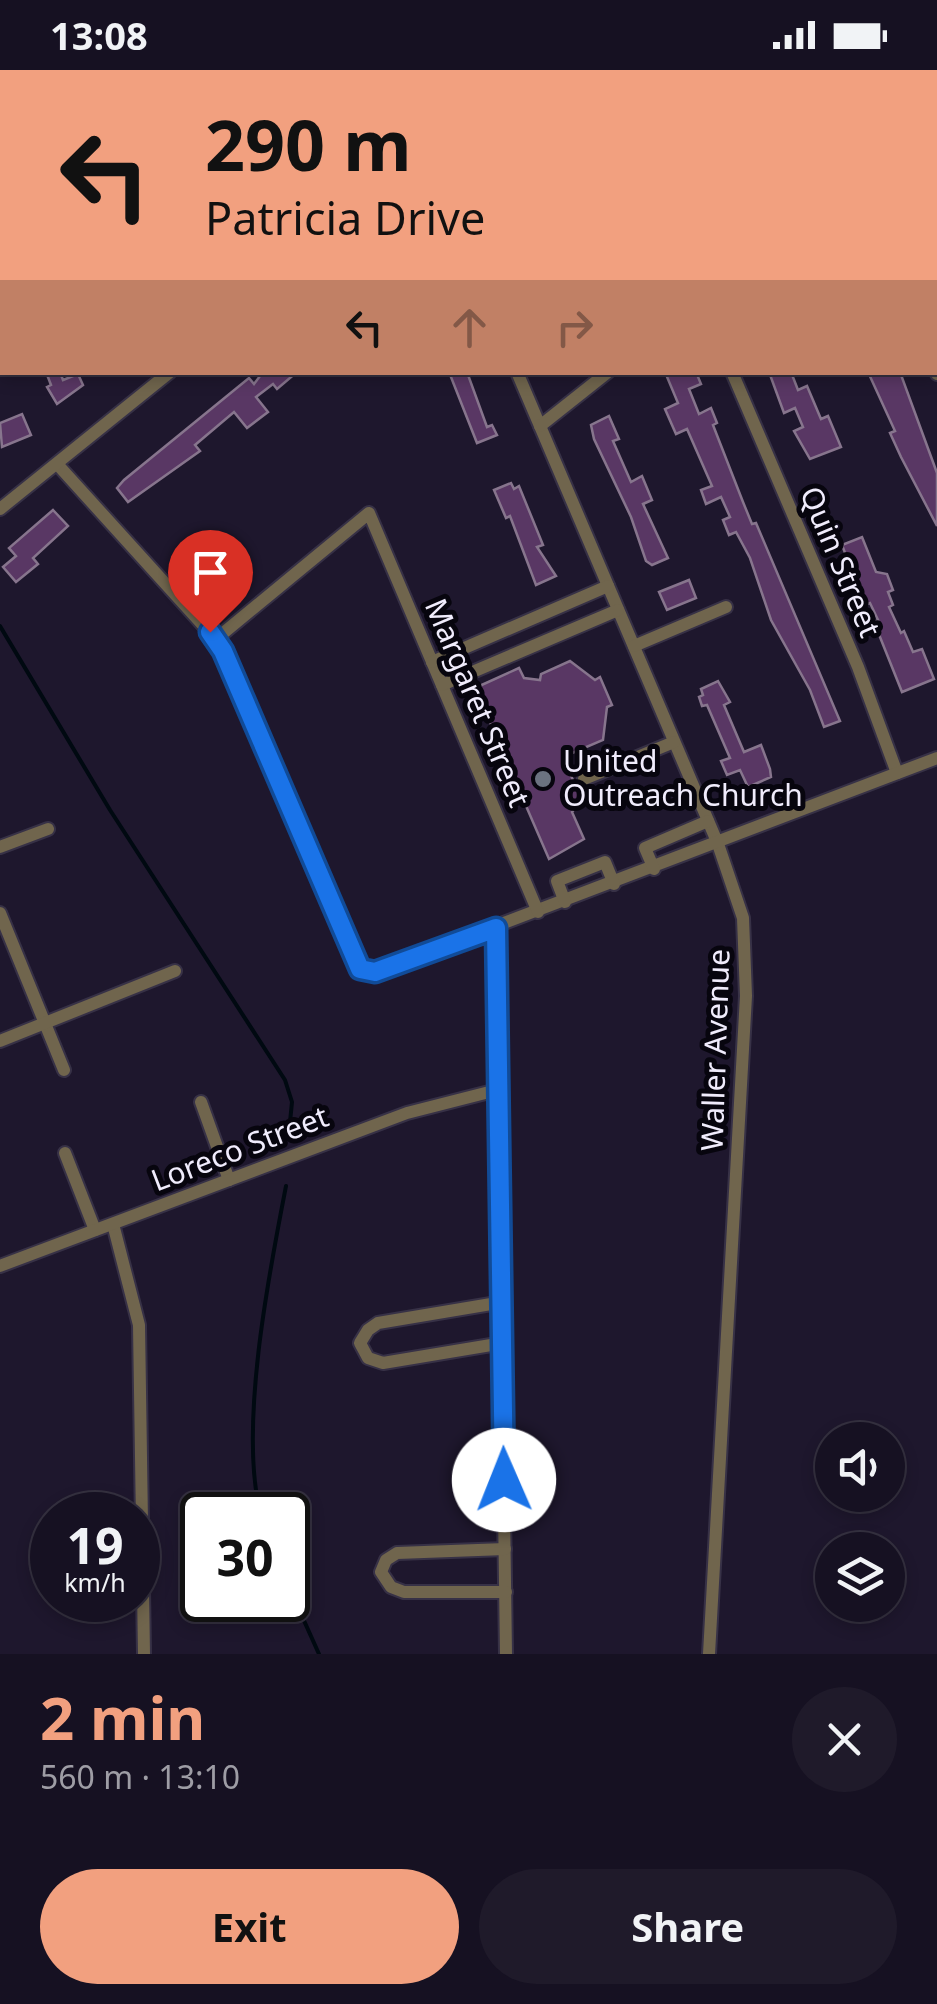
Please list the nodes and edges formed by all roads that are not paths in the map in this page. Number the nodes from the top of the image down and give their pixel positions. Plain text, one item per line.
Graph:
1 (166, 375) edge
2 (519, 375) edge
3 (604, 375) edge
4 (733, 375) edge
5 (540, 426) junction
6 (58, 465) junction
7 (0, 509) edge
8 (608, 586) junction
9 (726, 607) dead end
10 (618, 610) junction
11 (512, 627) junction
12 (216, 639) junction
13 (634, 646) junction
14 (523, 651) junction
15 (432, 662) junction
16 (442, 686) junction
17 (674, 742) junction
18 (937, 758) edge
19 (897, 773) junction
20 (584, 779) dead end
21 (708, 821) junction
22 (48, 829) dead end
23 (718, 844) junction
24 (0, 847) edge
25 (654, 869) junction
26 (614, 884) junction
27 (565, 902) junction
28 (538, 912) junction
29 (0, 913) edge
30 (496, 928) junction
31 (175, 971) dead end
32 (45, 1023) junction
33 (0, 1040) edge
34 (64, 1070) dead end
35 (501, 1089) junction
36 (201, 1102) dead end
37 (65, 1153) dead end
38 (229, 1180) junction
39 (113, 1224) junction
40 (94, 1230) junction
41 (0, 1266) edge
42 (503, 1302) junction
43 (503, 1343) junction
44 (505, 1549) junction
45 (506, 1592) junction
46 (144, 1654) edge
47 (506, 1654) edge
48 (710, 1654) edge

1 - 6 street
2 - 5 street, Waller Avenue
3 - 5 street
4 - 19 street, Quin Street
5 - 8 street, Waller Avenue
6 - 7 street
6 - 12 street
8 - 10 street, Waller Avenue
8 - 11 street
9 - 13 street
10 - 13 street, Waller Avenue
10 - 14 street
11 - 14 street
11 - 15 street
12 - 15 street, Margaret Street
12 - 30 street
13 - 17 street, Waller Avenue
14 - 16 street
15 - 16 street, Margaret Street
16 - 28 street, Margaret Street
17 - 20 street
17 - 21 street, Waller Avenue
18 - 19 street
19 - 23 street
21 - 23 street, Waller Avenue
21 - 25 street
22 - 24 street
23 - 25 street
23 - 48 street, Waller Avenue
25 - 26 street
26 - 27 street
26 - 27 street
27 - 28 street
28 - 30 street
29 - 32 street
30 - 35 street
31 - 32 street
32 - 33 street
32 - 34 street
35 - 38 street, Loreco Street
35 - 42 street
36 - 38 street
37 - 40 street
38 - 39 street, Loreco Street
39 - 40 street, Loreco Street
39 - 46 street
40 - 41 street, Loreco Street
42 - 43 street
42 - 43 street
43 - 44 street
44 - 45 street
44 - 45 street
45 - 47 street

